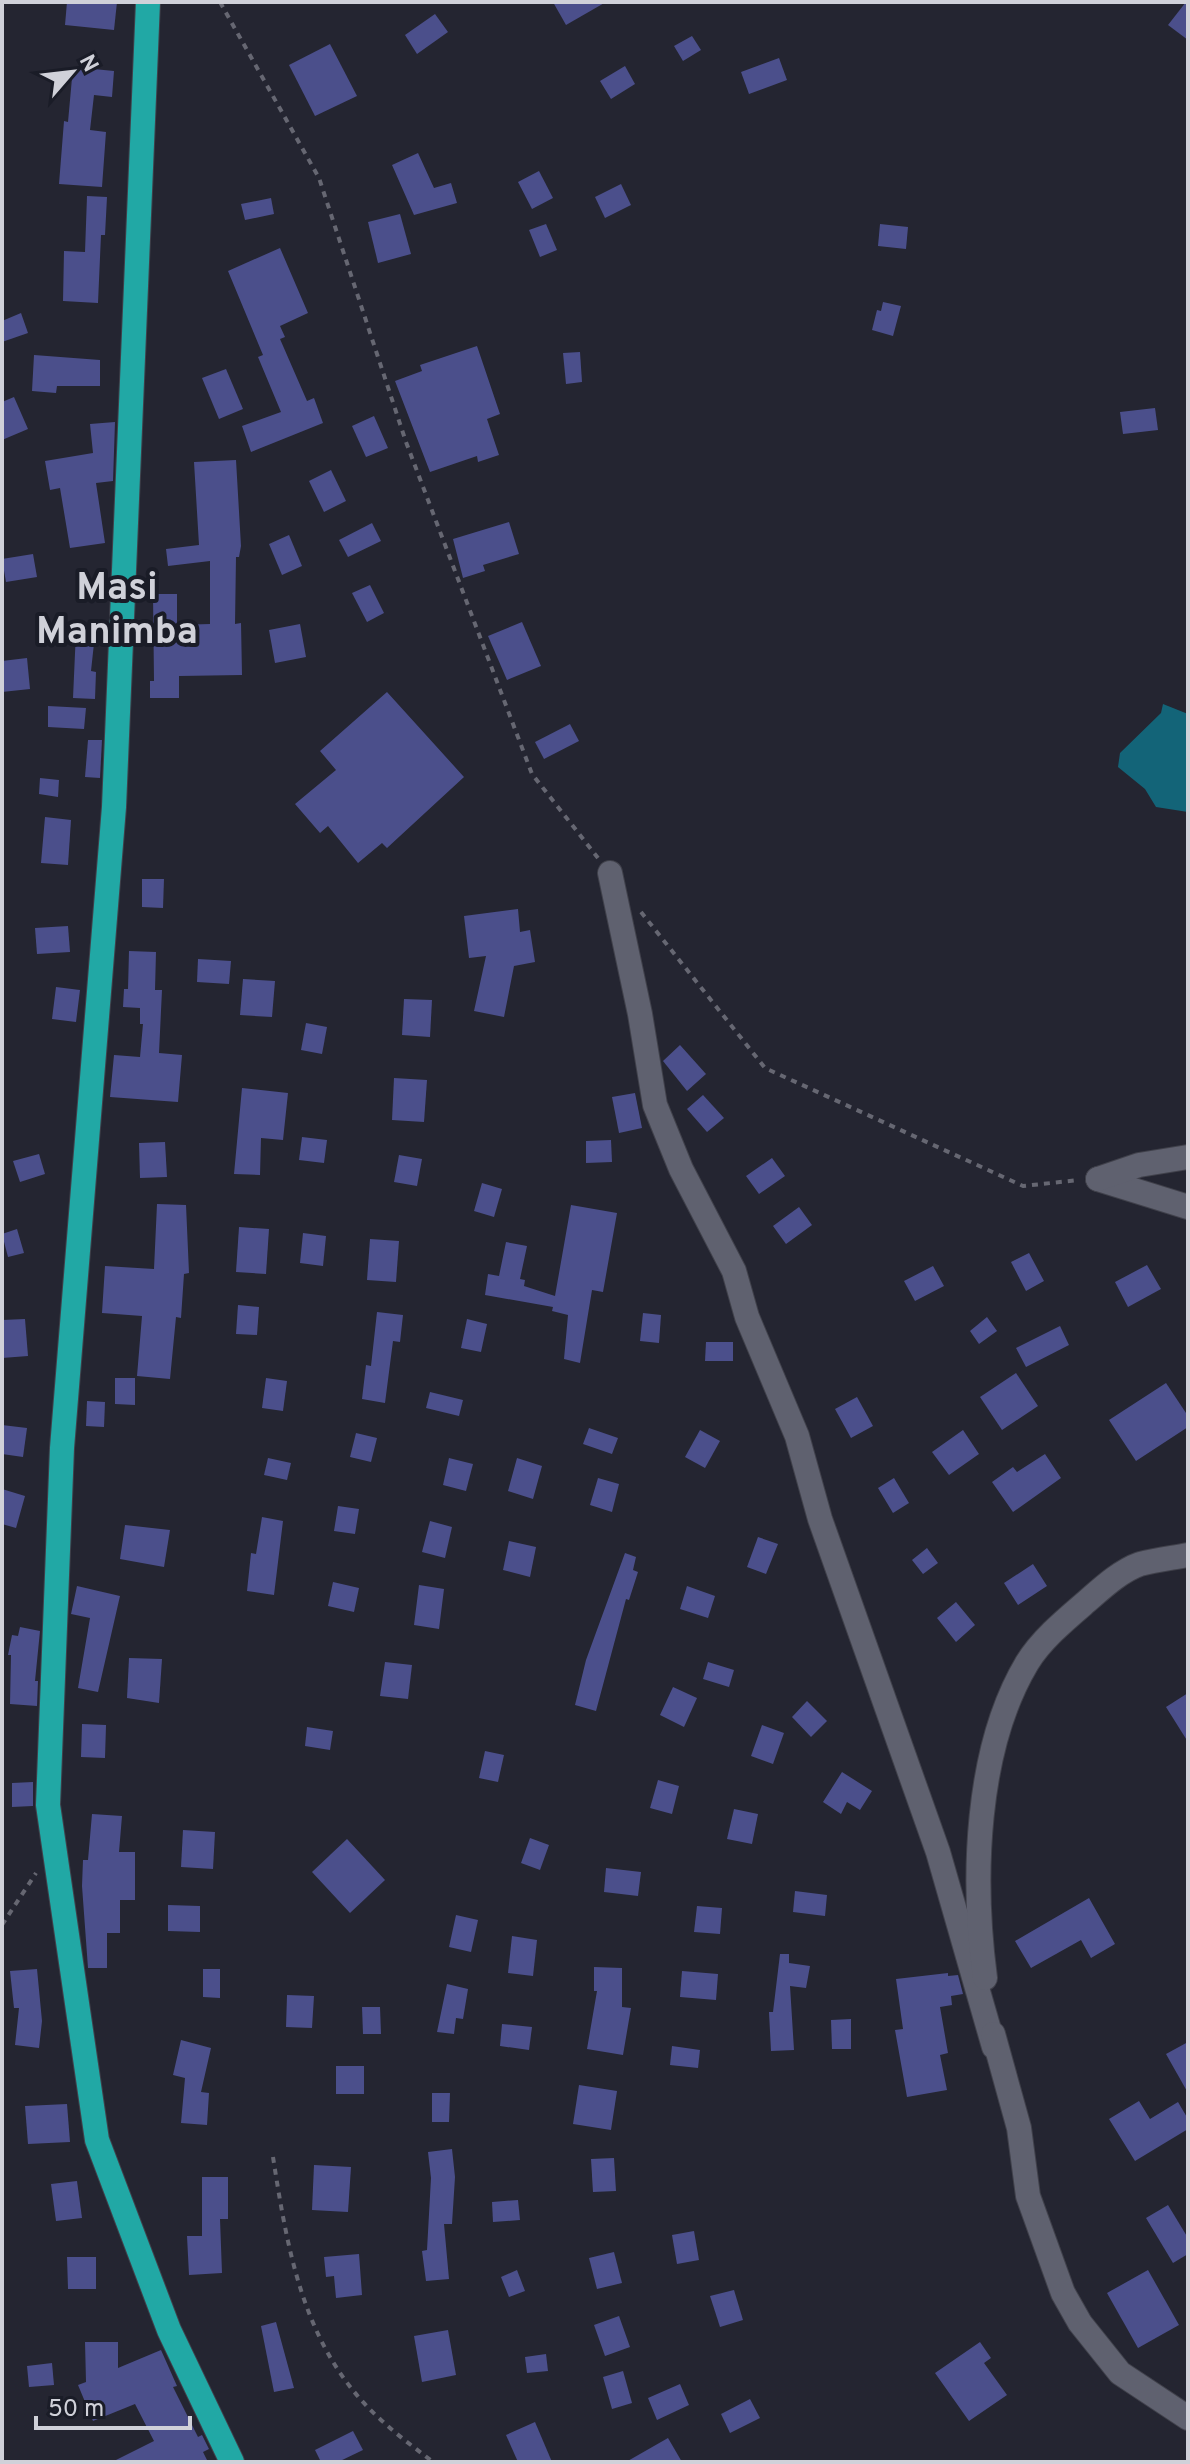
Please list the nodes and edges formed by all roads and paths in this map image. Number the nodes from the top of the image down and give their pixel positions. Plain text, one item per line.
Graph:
1 (148, 2) edge
2 (220, 2) edge
3 (610, 873) joint
4 (639, 910) dead end
5 (1188, 1157) edge
6 (1098, 1179) junction
7 (1188, 1207) edge
8 (1188, 1555) edge
9 (994, 2047) junction
10 (273, 2157) dead end
11 (1188, 2418) edge
12 (232, 2462) edge
13 (433, 2462) edge

1 - 12 highway
2 - 3 path
3 - 9 street
4 - 6 path
5 - 6 street
6 - 7 street
8 - 9 street
9 - 11 street
10 - 13 path

